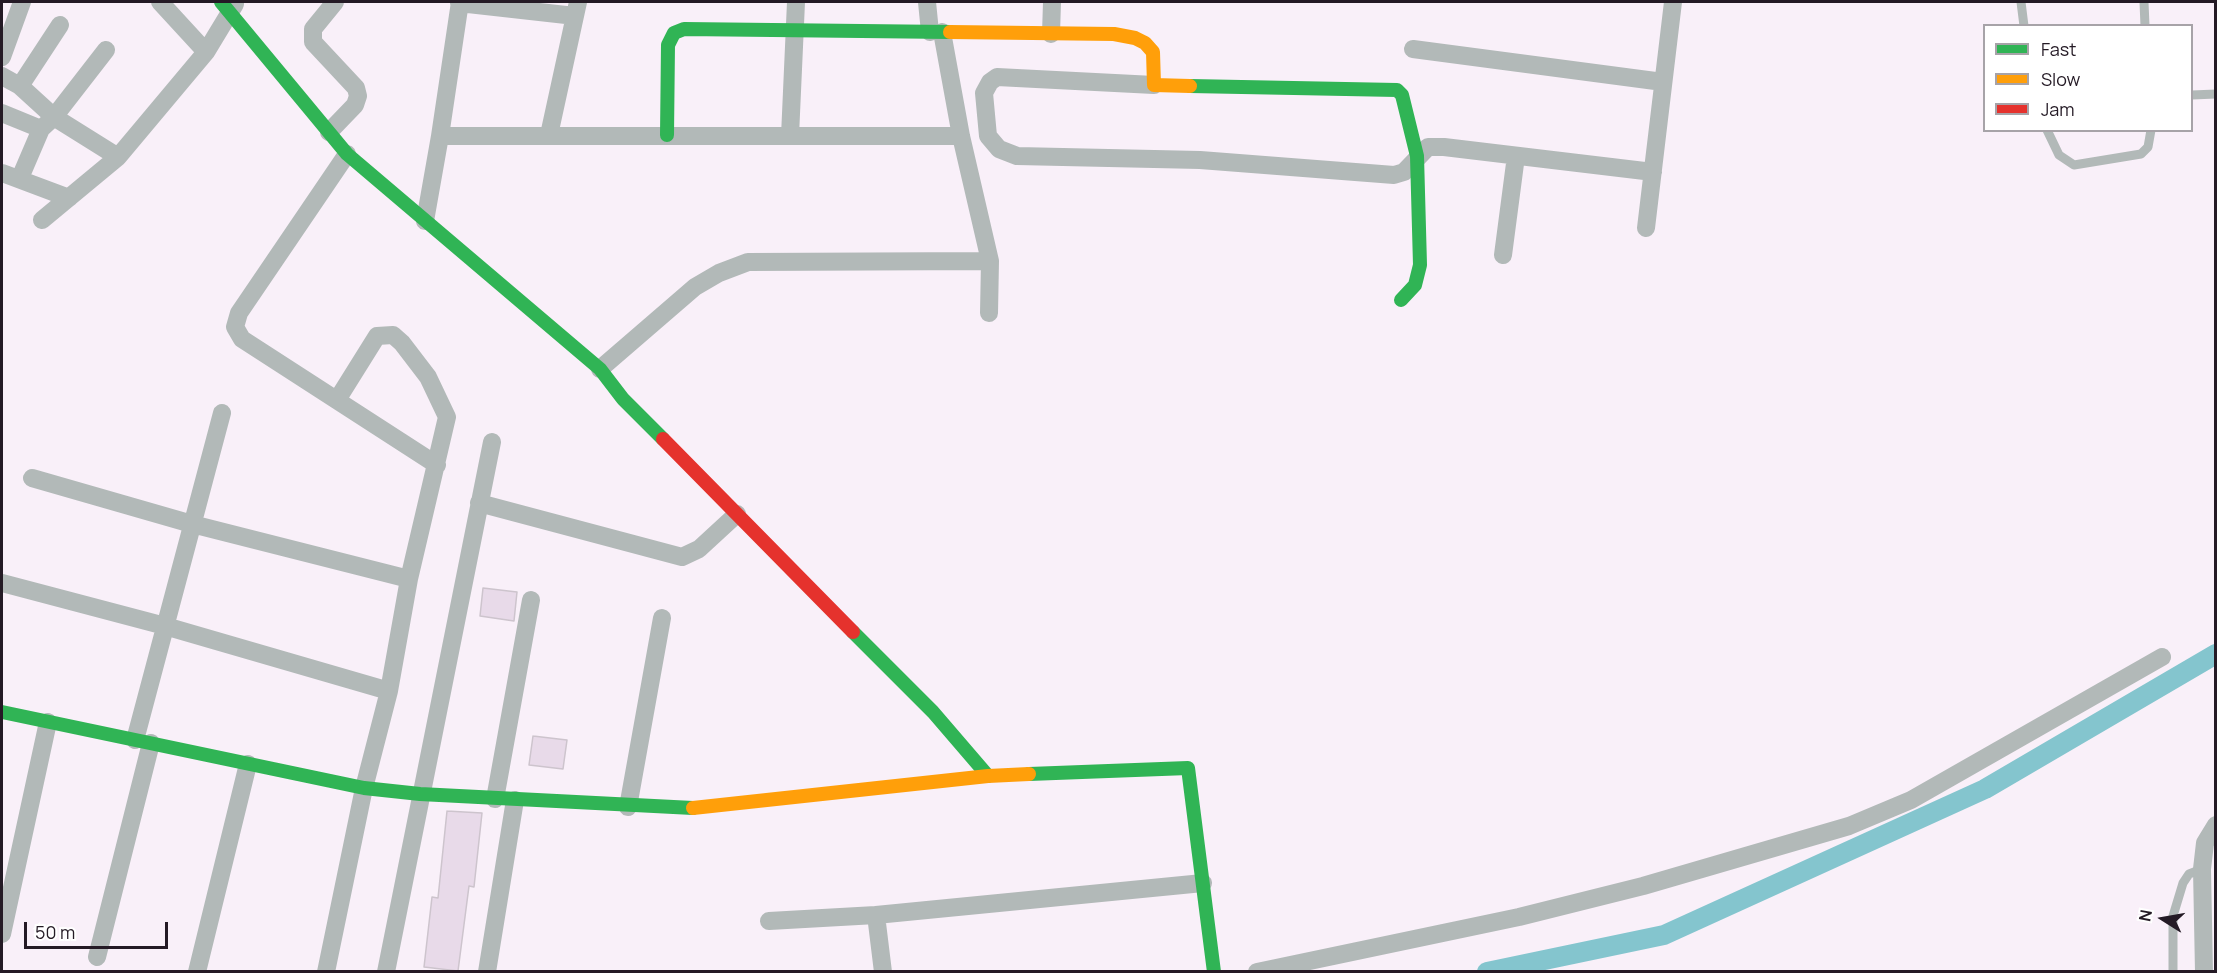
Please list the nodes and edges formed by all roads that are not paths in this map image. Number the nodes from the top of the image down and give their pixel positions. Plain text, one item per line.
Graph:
1 (22, 2) edge
2 (160, 2) edge
3 (335, 2) edge
4 (459, 2) edge
5 (795, 2) edge
6 (927, 2) edge
7 (1052, 2) edge
8 (1673, 2) edge
9 (2021, 2) edge
10 (2144, 2) edge
11 (229, 5) edge
12 (577, 9) edge
13 (2024, 24) edge
14 (2145, 24) edge
15 (60, 25) dead end
16 (794, 30) junction
17 (936, 32) junction
18 (1051, 33) junction
19 (1413, 49) dead end
20 (106, 50) dead end
21 (206, 52) junction
22 (2, 57) edge
23 (2, 76) edge
24 (1663, 82) junction
25 (1154, 85) junction
26 (20, 86) junction
27 (2216, 94) edge
28 (2193, 95) edge
29 (2, 113) edge
30 (47, 123) junction
31 (329, 132) junction
32 (2048, 132) edge
33 (2151, 132) edge
34 (549, 135) junction
35 (667, 135) junction
36 (440, 136) junction
37 (790, 136) junction
38 (961, 136) junction
39 (347, 154) junction
40 (1417, 156) junction
41 (1516, 156) junction
42 (118, 157) junction
43 (1653, 172) junction
44 (2, 173) edge
45 (20, 178) junction
46 (69, 198) junction
47 (42, 220) dead end
48 (425, 221) junction
49 (1646, 228) dead end
50 (1503, 255) dead end
51 (990, 261) junction
52 (1401, 300) dead end
53 (989, 313) dead end
54 (600, 369) junction
55 (337, 400) junction
56 (222, 413) dead end
57 (492, 442) dead end
58 (437, 465) junction
59 (32, 478) dead end
60 (479, 503) junction
61 (737, 514) junction
62 (192, 524) junction
63 (409, 579) junction
64 (2, 583) edge
65 (531, 600) dead end
66 (662, 618) dead end
67 (165, 626) junction
68 (2162, 657) dead end
69 (389, 691) junction
70 (2, 712) edge
71 (48, 722) junction
72 (143, 741) junction
73 (248, 764) junction
74 (988, 776) junction
75 (364, 788) junction
76 (420, 794) junction
77 (495, 799) junction
78 (515, 800) junction
79 (628, 807) junction
80 (2216, 825) edge
81 (2202, 869) junction
82 (1203, 883) junction
83 (876, 915) junction
84 (769, 921) dead end
85 (2, 934) edge
86 (97, 957) dead end
87 (197, 972) edge
88 (326, 972) edge
89 (386, 972) edge
90 (487, 972) edge
91 (883, 972) edge
92 (1214, 972) edge
93 (1257, 972) edge
94 (2173, 972) edge
95 (2204, 972) edge

1 - 22 street
2 - 21 street
3 - 31 street
4 - 12 street
4 - 36 street
5 - 16 street
6 - 17 street
7 - 18 street
8 - 24 street
9 - 13 lane
10 - 14 lane
11 - 21 street
11 - 31 street
12 - 34 street
15 - 26 street
16 - 17 street
16 - 35 street
16 - 37 street
17 - 18 street
17 - 38 street
18 - 25 street
19 - 24 street
20 - 30 street
21 - 42 street
23 - 26 street
24 - 43 street
25 - 40 street
25 - 40 street
26 - 30 street
27 - 28 lane
29 - 30 street
30 - 42 street
30 - 45 street
31 - 39 street
32 - 33 lane
34 - 35 street
34 - 36 street
35 - 37 street
36 - 48 street
37 - 38 street
38 - 51 street
39 - 48 street
39 - 55 street
40 - 41 street
40 - 52 street
41 - 43 street
41 - 50 street
42 - 46 street
43 - 49 street
44 - 45 street
45 - 46 street
46 - 47 street
48 - 54 street
51 - 53 street
51 - 54 street
54 - 61 street
55 - 58 street
55 - 58 street
56 - 62 street
57 - 60 street
58 - 63 street
59 - 62 street
60 - 61 street
60 - 76 street
61 - 74 street
62 - 63 street
62 - 67 street
63 - 69 street
64 - 67 street
65 - 77 street
66 - 79 street
67 - 69 street
67 - 72 street
68 - 93 street
69 - 75 street
70 - 71 street
71 - 72 street
71 - 85 street
72 - 73 street
72 - 86 street
73 - 75 street
73 - 87 street
74 - 79 street
74 - 82 street
75 - 76 street
75 - 88 street
76 - 77 street
76 - 89 street
77 - 78 street
78 - 79 street
78 - 90 street
80 - 81 street
81 - 94 lane
81 - 95 street
82 - 83 street
82 - 92 street
83 - 84 street
83 - 91 street

